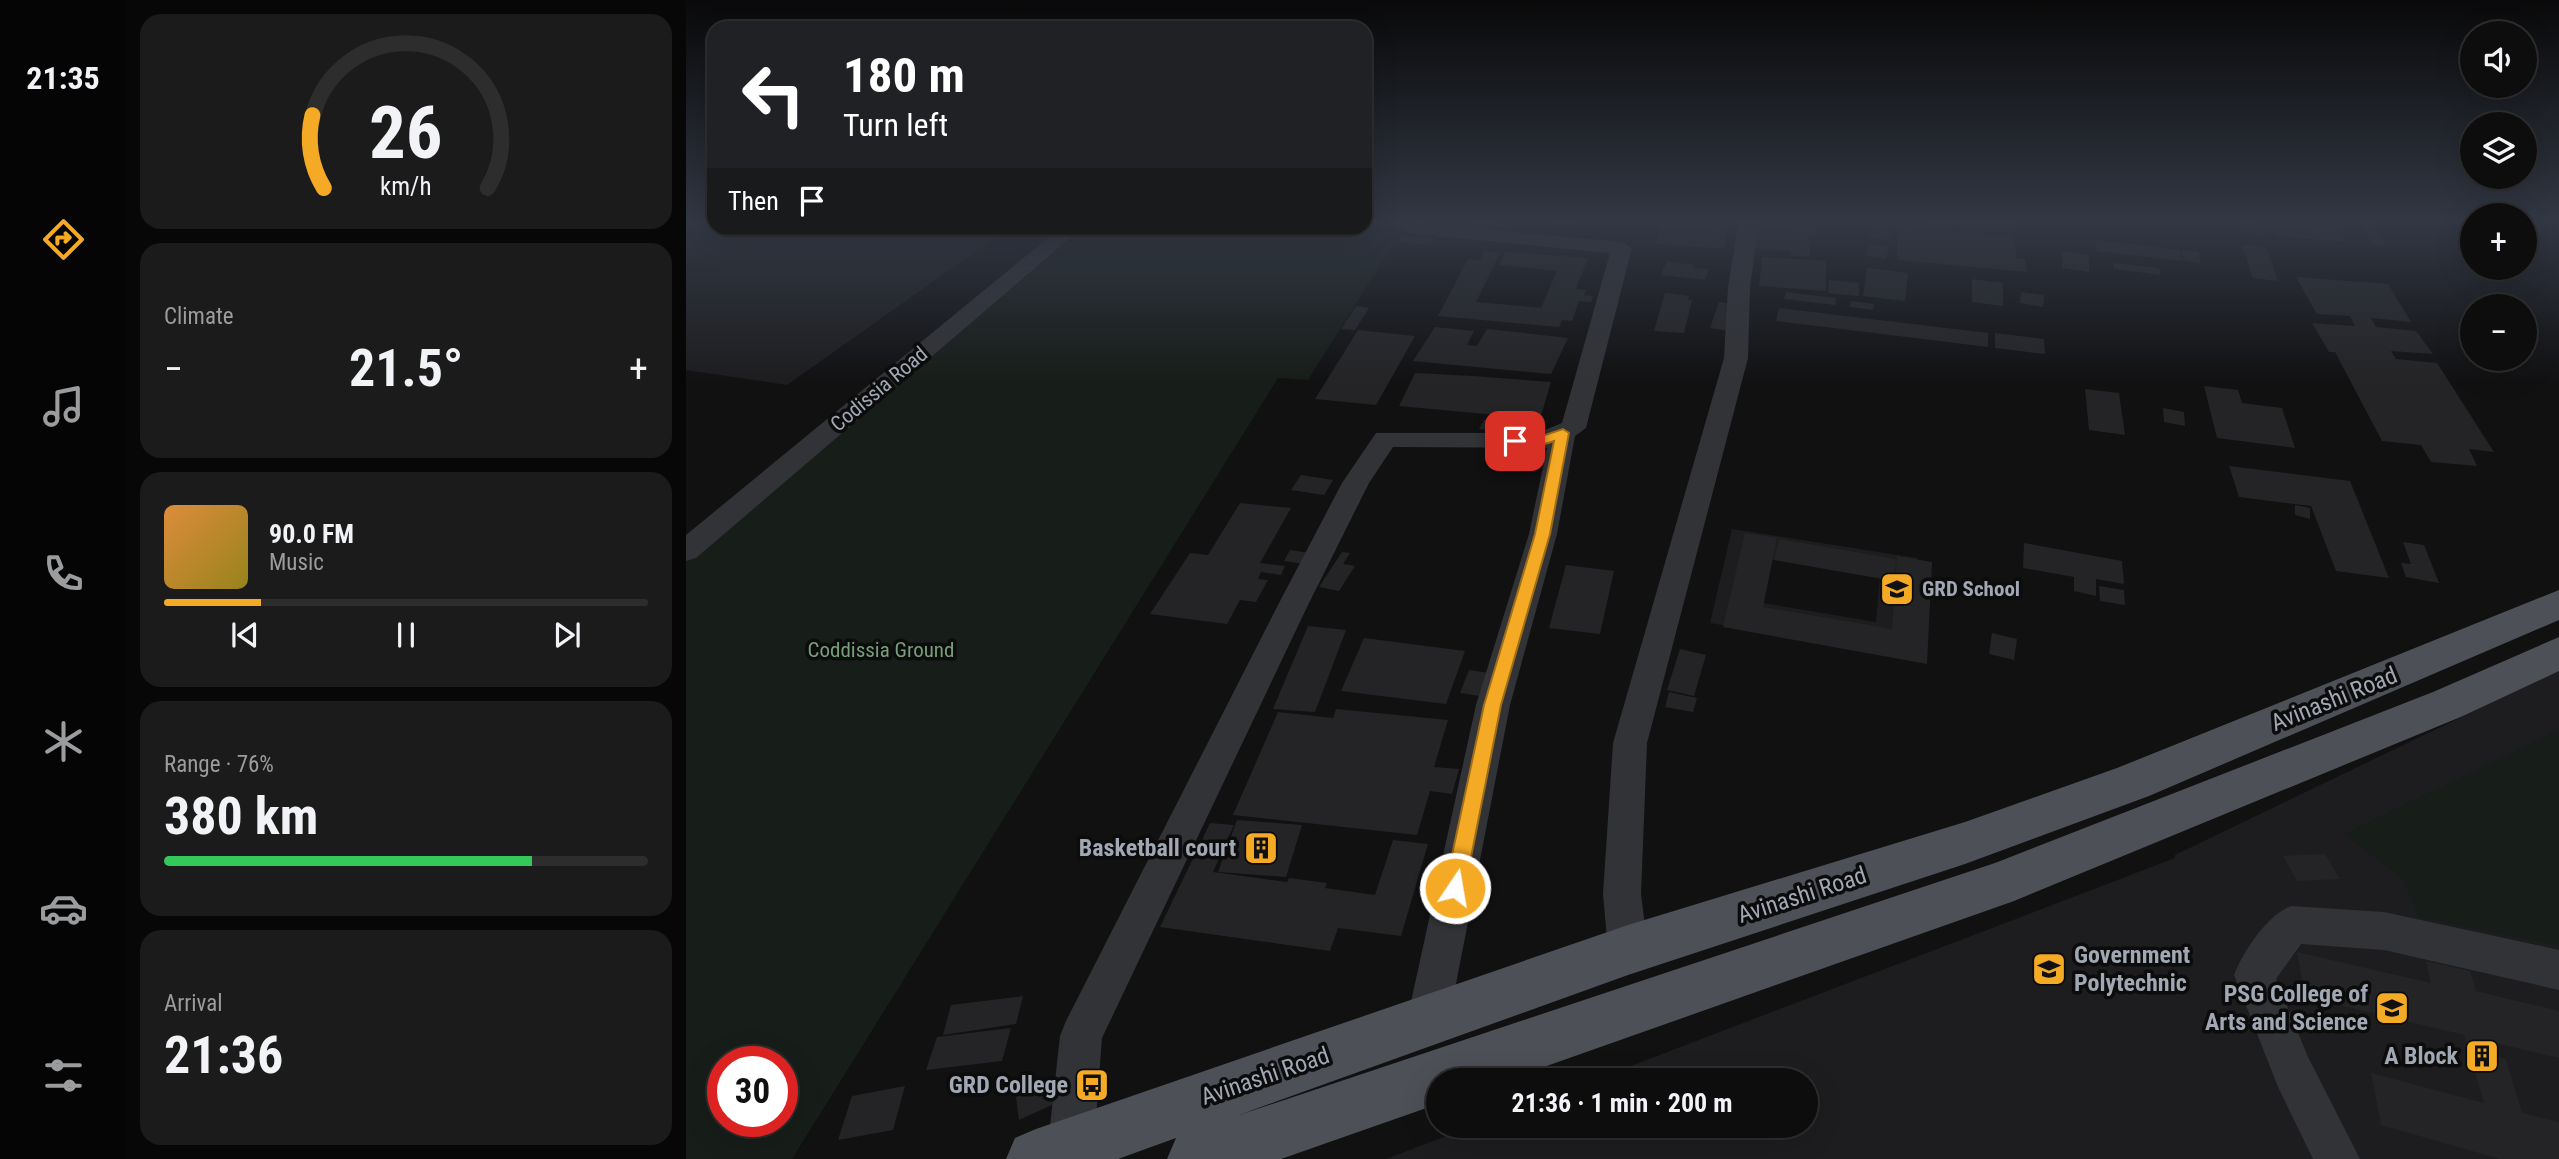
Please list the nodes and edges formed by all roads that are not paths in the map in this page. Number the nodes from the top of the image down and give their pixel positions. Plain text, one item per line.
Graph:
1 (1017, 274) edge
2 (1615, 274) edge
3 (1741, 274) edge
4 (1563, 433) junction
5 (686, 551) edge
6 (2559, 604) edge
7 (2559, 653) edge
8 (1628, 950) junction
9 (2559, 970) edge
10 (1428, 1020) junction
11 (1054, 1152) edge
12 (1198, 1159) edge
13 (2337, 1159) edge

1 - 5 street, Codissia Road
2 - 4 street
3 - 8 street
4 - 10 street
4 - 11 street
6 - 8 main road, Avinashi Road
7 - 12 main road
8 - 10 main road, Avinashi Road
9 - 13 street
10 - 11 main road, Avinashi Road

